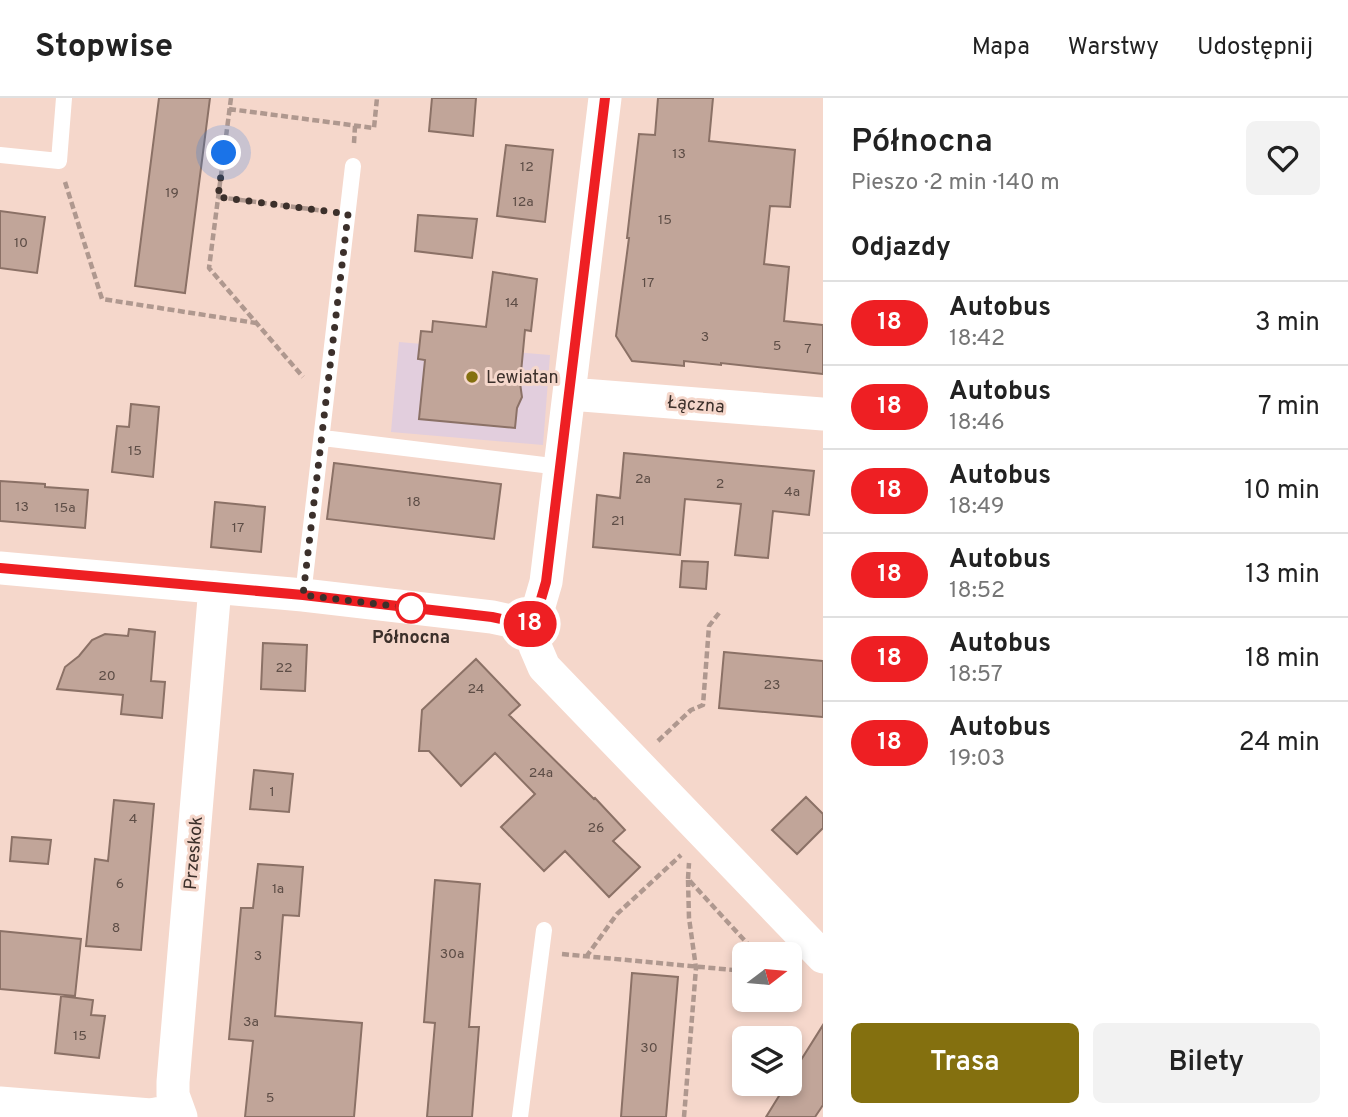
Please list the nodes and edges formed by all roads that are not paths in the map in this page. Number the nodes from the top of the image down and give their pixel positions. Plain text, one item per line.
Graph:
1 (64, 98) edge
2 (605, 98) edge
3 (0, 155) edge
4 (354, 166) dead end
5 (570, 394) junction
6 (823, 414) edge
7 (323, 438) junction
8 (560, 467) junction
9 (0, 568) edge
10 (215, 587) junction
11 (303, 595) junction
12 (530, 625) junction
13 (544, 930) dead end
14 (823, 957) edge
15 (0, 1103) edge
16 (179, 1114) edge
17 (520, 1117) edge

1 - 3 lane
2 - 5 street
4 - 7 lane
5 - 6 street, Łączna
5 - 8 street
7 - 8 lane
7 - 11 lane
8 - 12 street
9 - 10 street
10 - 11 street
10 - 16 street, Przeskok
11 - 12 street
12 - 14 street
13 - 17 lane
15 - 16 street

